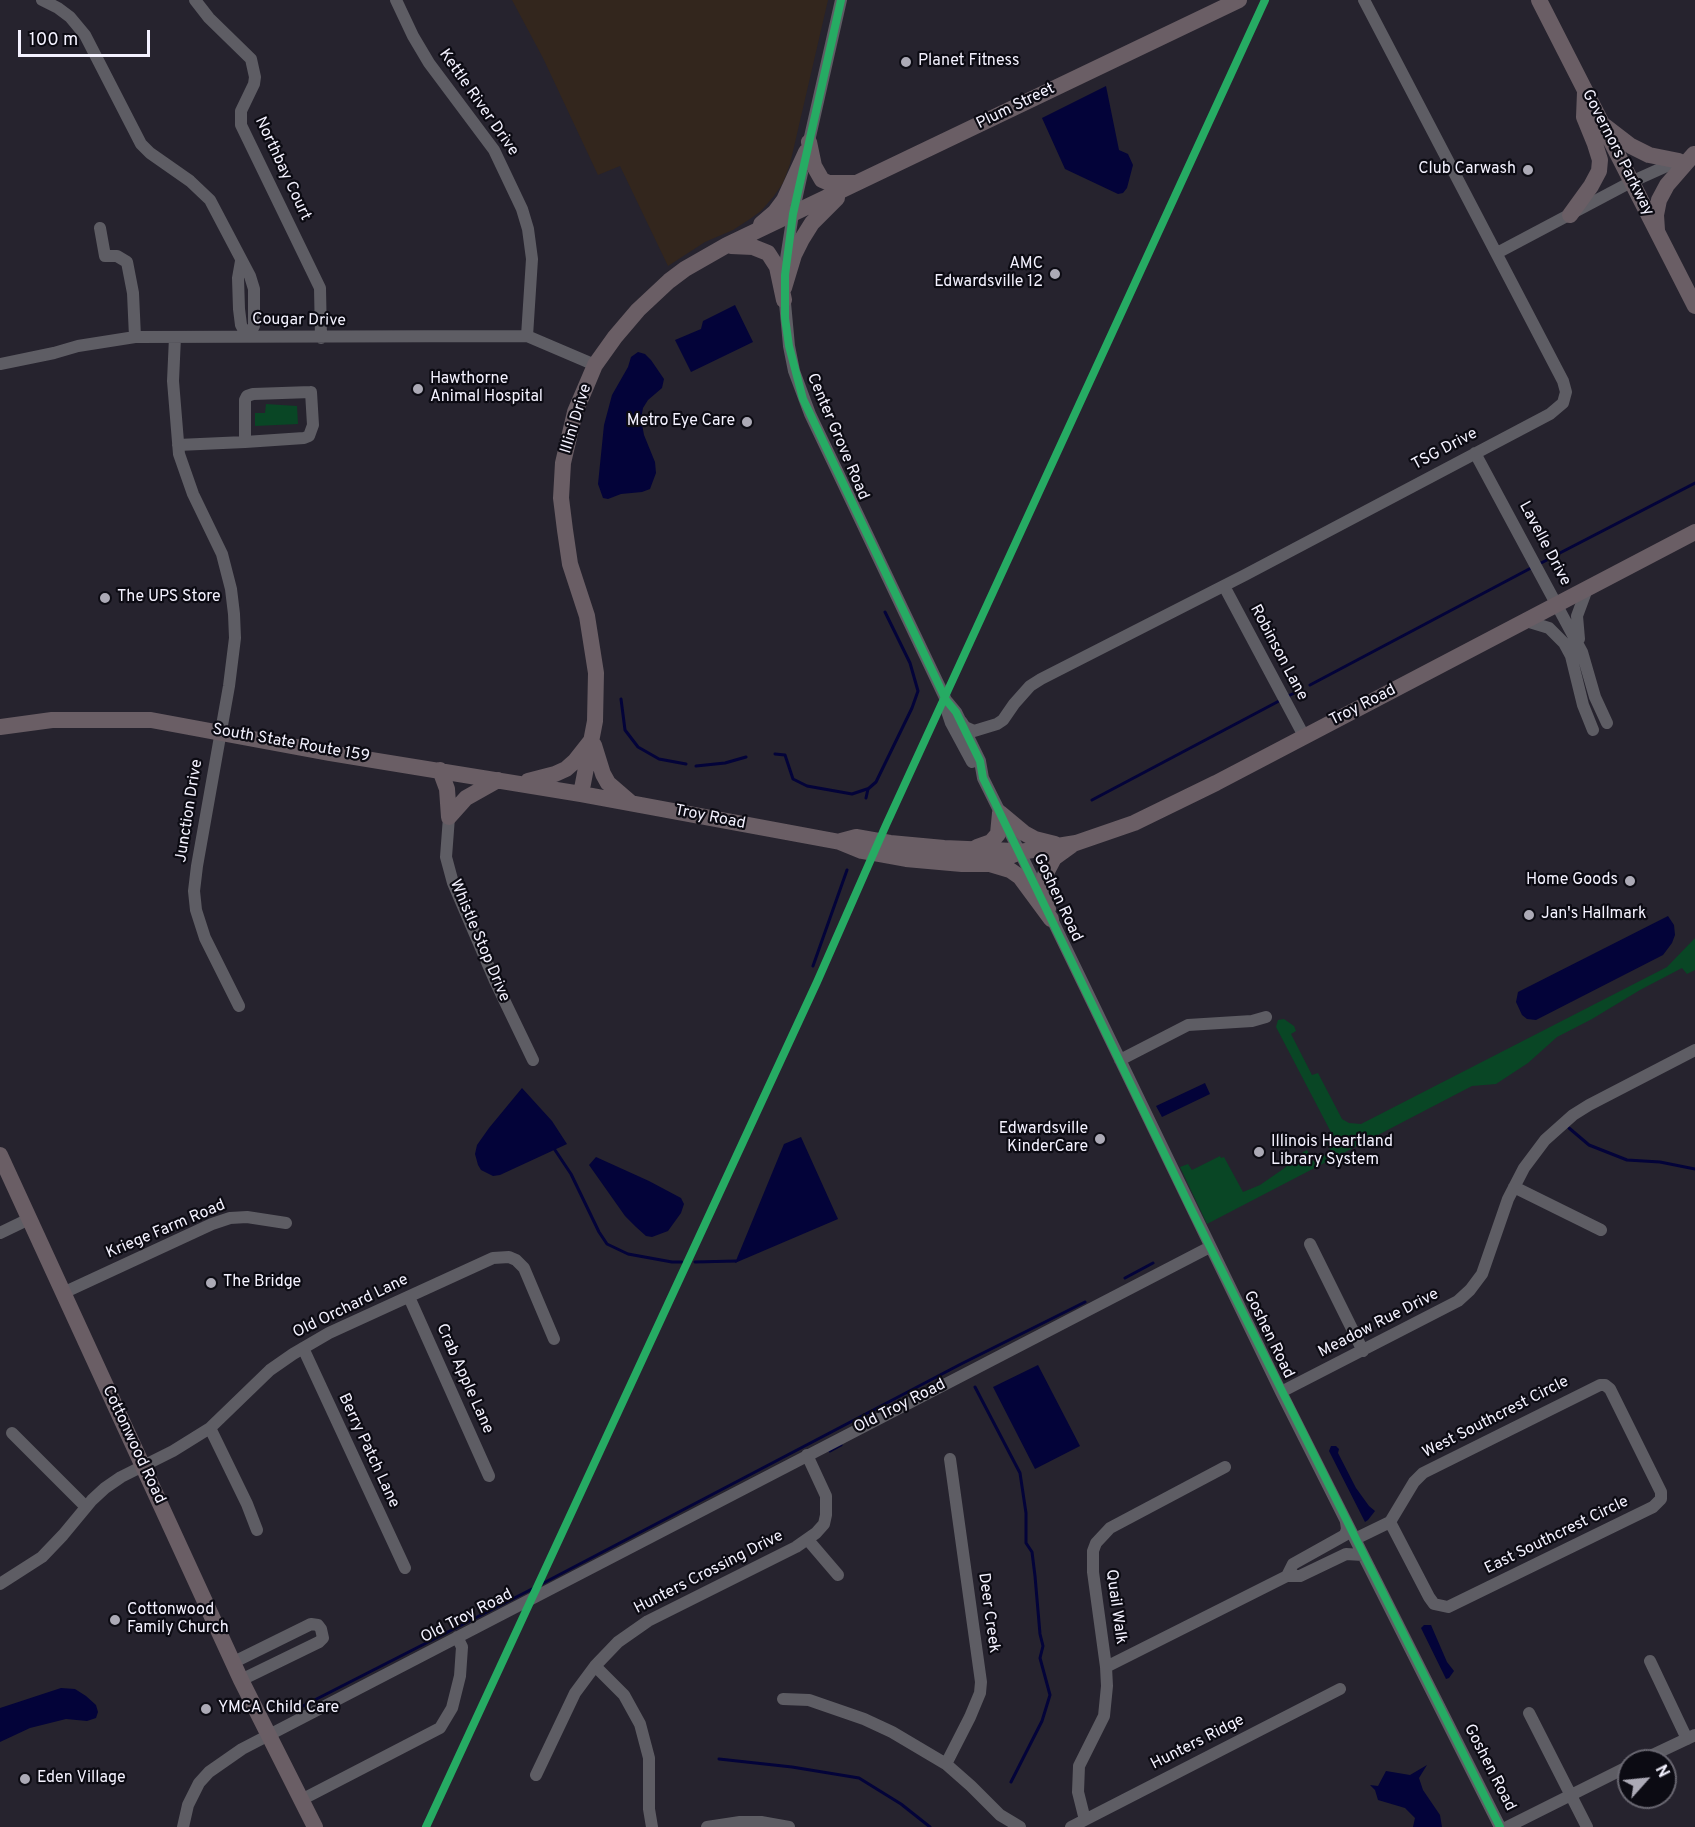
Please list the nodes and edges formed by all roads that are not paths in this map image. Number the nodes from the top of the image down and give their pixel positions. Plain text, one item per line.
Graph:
1 (42, 0) edge
2 (195, 0) edge
3 (396, 0) edge
4 (840, 0) edge
5 (1239, 0) edge
6 (1364, 0) edge
7 (1539, 0) edge
8 (1585, 92) junction
9 (1600, 121) junction
10 (807, 147) junction
11 (1689, 156) edge
12 (1631, 182) junction
13 (853, 185) junction
14 (793, 214) junction
15 (1570, 215) junction
16 (100, 228) dead end
17 (1658, 234) junction
18 (727, 245) junction
19 (1497, 253) junction
20 (784, 294) junction
21 (1695, 306) edge
22 (248, 336) junction
23 (527, 336) junction
24 (135, 337) junction
25 (175, 337) junction
26 (321, 338) junction
27 (0, 364) edge
28 (595, 365) junction
29 (244, 441) junction
30 (178, 445) junction
31 (1475, 453) junction
32 (1695, 532) edge
33 (1224, 586) junction
34 (1587, 589) junction
35 (1557, 604) junction
36 (1526, 621) junction
37 (1582, 652) junction
38 (946, 700) junction
39 (956, 712) junction
40 (1607, 723) dead end
41 (0, 727) edge
42 (1593, 730) dead end
43 (220, 731) junction
44 (1304, 736) junction
45 (592, 738) junction
46 (440, 770) junction
47 (983, 778) junction
48 (498, 780) junction
49 (519, 783) junction
50 (581, 794) junction
51 (632, 803) junction
52 (1000, 813) junction
53 (449, 817) junction
54 (840, 842) junction
55 (1068, 844) junction
56 (972, 849) junction
57 (1020, 852) junction
58 (990, 864) junction
59 (1050, 916) junction
60 (239, 1006) dead end
61 (1266, 1017) dead end
62 (1695, 1050) edge
63 (533, 1060) dead end
64 (1120, 1060) junction
65 (0, 1155) edge
66 (1514, 1186) junction
67 (29, 1219) junction
68 (286, 1223) dead end
69 (1600, 1230) dead end
70 (0, 1233) edge
71 (1310, 1244) dead end
72 (1209, 1246) junction
73 (63, 1293) junction
74 (409, 1297) junction
75 (554, 1339) dead end
76 (303, 1348) junction
77 (1364, 1351) junction
78 (1607, 1387) joint
79 (1281, 1392) junction
80 (210, 1428) junction
81 (12, 1433) dead end
82 (807, 1455) junction
83 (950, 1459) dead end
84 (143, 1465) junction
85 (1225, 1467) dead end
86 (489, 1476) dead end
87 (86, 1507) junction
88 (1346, 1521) junction
89 (1390, 1522) junction
90 (257, 1530) dead end
91 (1355, 1539) junction
92 (808, 1540) junction
93 (1363, 1555) junction
94 (405, 1568) dead end
95 (838, 1575) dead end
96 (1287, 1576) junction
97 (2, 1579) edge
98 (457, 1637) junction
99 (1650, 1661) dead end
100 (234, 1662) junction
101 (595, 1666) junction
102 (1106, 1666) junction
103 (241, 1680) junction
104 (1340, 1689) dead end
105 (783, 1699) dead end
106 (1529, 1713) dead end
107 (267, 1735) junction
108 (1691, 1737) edge
109 (1666, 1749) edge
110 (946, 1764) junction
111 (1617, 1772) edge
112 (536, 1775) dead end
113 (1571, 1795) junction
114 (301, 1800) junction
115 (1085, 1820) junction
116 (183, 1827) edge
117 (315, 1827) edge
118 (652, 1827) edge
119 (707, 1827) edge
120 (789, 1827) edge
121 (1020, 1827) edge
122 (1071, 1827) edge
123 (1500, 1827) edge
124 (1508, 1827) edge
125 (1587, 1827) edge

1 - 22 street
2 - 26 street, Northbay Court
3 - 23 street, Kettle River Drive
4 - 10 street, Center Grove Road
5 - 13 main road, Plum Street
6 - 19 street, TSG Drive
7 - 8 main road, Governors Parkway
8 - 9 main road, Governors Parkway
8 - 15 main road
9 - 11 main road
9 - 12 main road, Governors Parkway
10 - 13 main road
10 - 14 street, Center Grove Road
10 - 18 main road
11 - 12 street
11 - 17 main road
12 - 15 street
12 - 17 main road, Governors Parkway
13 - 14 main road, Plum Street
13 - 20 main road
14 - 18 main road, Illini Drive
14 - 20 street, Center Grove Road
15 - 19 street
16 - 24 street
17 - 21 main road, Governors Parkway
18 - 20 main road
18 - 28 main road, Illini Drive
19 - 31 street, TSG Drive
20 - 38 street, Center Grove Road
22 - 25 street, Cougar Drive
22 - 26 street, Cougar Drive
23 - 26 street, Cougar Drive
23 - 28 street, Cougar Drive
24 - 25 street, Cougar Drive
24 - 27 street, Cougar Drive
25 - 30 street, Junction Drive
28 - 45 main road, Illini Drive
29 - 29 street
29 - 30 street
30 - 43 street, Junction Drive
31 - 33 street, TSG Drive
31 - 35 street, Lavelle Drive
32 - 34 main road, Troy Road
33 - 39 street, TSG Drive
33 - 44 street, Robinson Lane
34 - 35 main road, Troy Road
34 - 37 street, Lavelle Drive
35 - 36 main road, Troy Road
35 - 37 street, Lavelle Drive
36 - 42 street
36 - 44 main road, Troy Road
37 - 40 street, Lavelle Drive
38 - 39 street, Center Grove Road
38 - 47 street, Center Grove Road
39 - 47 street, Center Grove Road
41 - 43 main road, South State Route 159
43 - 46 main road, South State Route 159
43 - 60 street, Junction Drive
44 - 55 main road, Troy Road
45 - 49 main road
45 - 50 main road, Illini Drive
45 - 51 main road
46 - 48 main road, South State Route 159
46 - 53 main road, Whistle Stop Drive
47 - 52 street, Center Grove Road
48 - 49 main road, South State Route 159
48 - 53 main road
49 - 50 main road, South State Route 159
50 - 51 main road, Troy Road
51 - 54 main road, Troy Road
52 - 55 main road
52 - 56 main road
52 - 57 street, Center Grove Road
53 - 63 street, Whistle Stop Drive
54 - 56 main road, Troy Road
54 - 58 main road, Troy Road
55 - 57 main road, Troy Road
55 - 59 main road
56 - 57 main road, Troy Road
57 - 58 main road, Troy Road
57 - 59 street, Goshen Road
58 - 59 main road
59 - 64 street, Goshen Road
61 - 64 street
62 - 66 street, Meadow Rue Drive
64 - 72 street, Goshen Road
65 - 67 main road, Cottonwood Road
66 - 69 street
66 - 77 street, Meadow Rue Drive
67 - 70 street
67 - 73 main road, Cottonwood Road
68 - 73 street, Kriege Farm Road
71 - 77 street
72 - 79 street, Goshen Road
72 - 82 street, Old Troy Road
73 - 84 main road, Cottonwood Road
74 - 75 street, Old Orchard Lane
74 - 76 street, Old Orchard Lane
74 - 86 street, Crab Apple Lane
76 - 80 street, Old Orchard Lane
76 - 94 street, Berry Patch Lane
77 - 79 street, Meadow Rue Drive
78 - 89 street, West Southcrest Circle
78 - 89 street, East Southcrest Circle
79 - 88 street, Goshen Road
80 - 84 street, Old Orchard Lane
80 - 90 street
81 - 87 street
82 - 92 street, Hunters Crossing Drive
82 - 98 street, Old Troy Road
83 - 110 street, Deer Creek
84 - 87 street, Old Orchard Lane
84 - 100 main road, Cottonwood Road
85 - 102 street, Quail Walk
87 - 97 street, Old Orchard Lane
88 - 91 street, Goshen Road
88 - 96 street
89 - 91 street
91 - 93 street, Goshen Road
92 - 95 street
92 - 101 street, Hunters Crossing Drive
93 - 96 street
93 - 123 street, Goshen Road
96 - 102 street
98 - 107 street, Old Troy Road
98 - 114 street
99 - 108 street
100 - 103 main road, Cottonwood Road
100 - 103 street
101 - 112 street, Hunters Crossing Drive
101 - 118 street
102 - 115 street, Quail Walk
103 - 107 main road, Cottonwood Road
104 - 115 street, Hunters Ridge
105 - 110 street
106 - 113 street
107 - 114 main road
107 - 116 street, Old Troy Road
108 - 109 street
110 - 121 street
111 - 113 street
113 - 124 street
113 - 125 street
114 - 117 main road
115 - 122 street, Hunters Ridge
119 - 120 street

